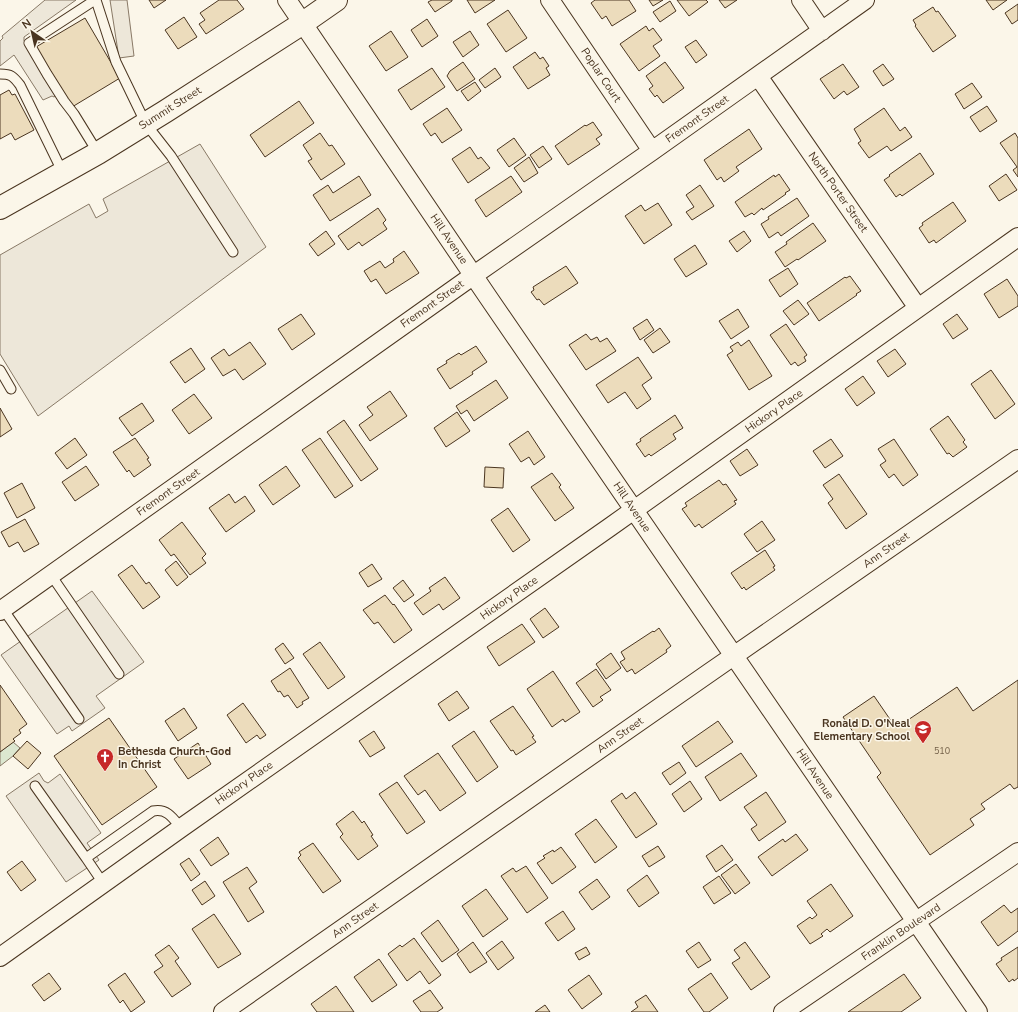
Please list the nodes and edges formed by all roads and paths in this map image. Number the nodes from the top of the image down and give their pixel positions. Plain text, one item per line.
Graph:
1 (96, 0) edge
2 (287, 0) edge
3 (336, 0) edge
4 (550, 0) edge
5 (865, 0) edge
6 (804, 4) edge
7 (303, 22) junction
8 (822, 31) junction
9 (0, 74) edge
10 (758, 76) junction
11 (146, 124) junction
12 (652, 151) junction
13 (98, 153) junction
14 (63, 173) junction
15 (0, 208) edge
16 (1018, 237) edge
17 (233, 252) dead end
18 (474, 275) junction
19 (918, 308) junction
20 (0, 370) edge
21 (12, 389) dead end
22 (1018, 459) edge
23 (634, 510) junction
24 (51, 575) junction
25 (2, 610) edge
26 (734, 656) junction
27 (119, 674) dead end
28 (79, 719) dead end
29 (35, 786) dead end
30 (181, 828) junction
31 (1018, 852) edge
32 (86, 858) junction
33 (103, 883) junction
34 (916, 922) junction
35 (0, 957) edge
36 (223, 1012) edge
37 (783, 1012) edge
38 (978, 1012) edge

1 - 11 lane
1 - 13 lane
2 - 7 street, Hill Avenue
3 - 7 main road, Summit Street
4 - 12 street, Poplar Court
5 - 8 street, Fremont Street
6 - 8 street
7 - 11 main road, Summit Street
7 - 18 street, Hill Avenue
8 - 10 street, Fremont Street
9 - 14 lane
10 - 12 street, Fremont Street
10 - 19 street, North Porter Street
11 - 13 main road, Summit Street
11 - 17 lane
12 - 18 street, Fremont Street
13 - 14 main road, Summit Street
14 - 15 main road, Summit Street
16 - 19 street, Hickory Place
18 - 23 street, Hill Avenue
18 - 24 street, Fremont Street
19 - 23 street, Hickory Place
20 - 21 lane
22 - 26 street, Ann Street
23 - 26 street, Hill Avenue
23 - 30 street, Hickory Place
24 - 25 street, Fremont Street
24 - 27 lane
25 - 28 lane
26 - 34 street, Hill Avenue
26 - 36 street, Ann Street
29 - 32 lane
30 - 32 lane
30 - 33 street, Hickory Place
31 - 34 street, Franklin Boulevard
32 - 33 lane
33 - 35 street, Hickory Place
34 - 37 street, Franklin Boulevard
34 - 38 street, Hill Avenue

